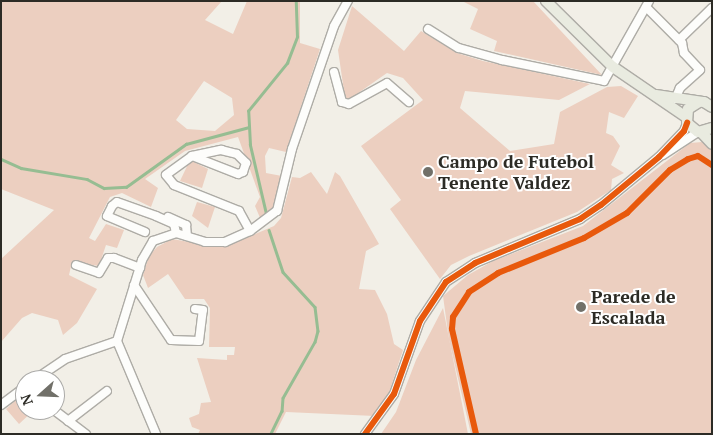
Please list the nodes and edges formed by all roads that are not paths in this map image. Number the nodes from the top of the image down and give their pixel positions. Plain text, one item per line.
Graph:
1 (348, 1) edge
2 (546, 1) edge
3 (648, 4) edge
4 (712, 8) edge
5 (428, 30) dead end
6 (679, 40) junction
7 (613, 67) junction
8 (334, 72) dead end
9 (653, 94) junction
10 (675, 98) junction
11 (409, 102) dead end
12 (706, 103) edge
13 (686, 120) junction
14 (712, 128) edge
15 (700, 132) junction
16 (712, 144) edge
17 (192, 156) junction
18 (658, 157) junction
19 (152, 214) junction
20 (250, 231) junction
21 (145, 232) dead end
22 (176, 233) junction
23 (187, 236) junction
24 (76, 265) dead end
25 (140, 268) junction
26 (134, 285) junction
27 (196, 309) dead end
28 (117, 341) junction
29 (49, 370) edge
30 (107, 390) dead end
31 (15, 395) edge
32 (1, 406) edge
33 (65, 419) edge
34 (68, 421) junction
35 (86, 434) edge
36 (156, 434) edge
37 (365, 434) edge

1 - 20 street
2 - 7 main road
3 - 6 street
3 - 7 street
4 - 6 street
5 - 7 street
6 - 10 street
7 - 9 main road
8 - 11 street
9 - 10 main road
9 - 13 main road
10 - 12 main road
12 - 13 main road
13 - 15 main road
13 - 18 street
14 - 15 main road
15 - 16 main road
15 - 18 street
17 - 17 street
17 - 20 street
18 - 37 street
19 - 21 street
19 - 22 street
19 - 23 street
20 - 23 street
22 - 23 street
22 - 25 street
24 - 25 street
25 - 26 street
26 - 27 street
26 - 28 street
28 - 29 street
28 - 36 street
30 - 34 street
31 - 32 street
33 - 34 street
34 - 35 street

